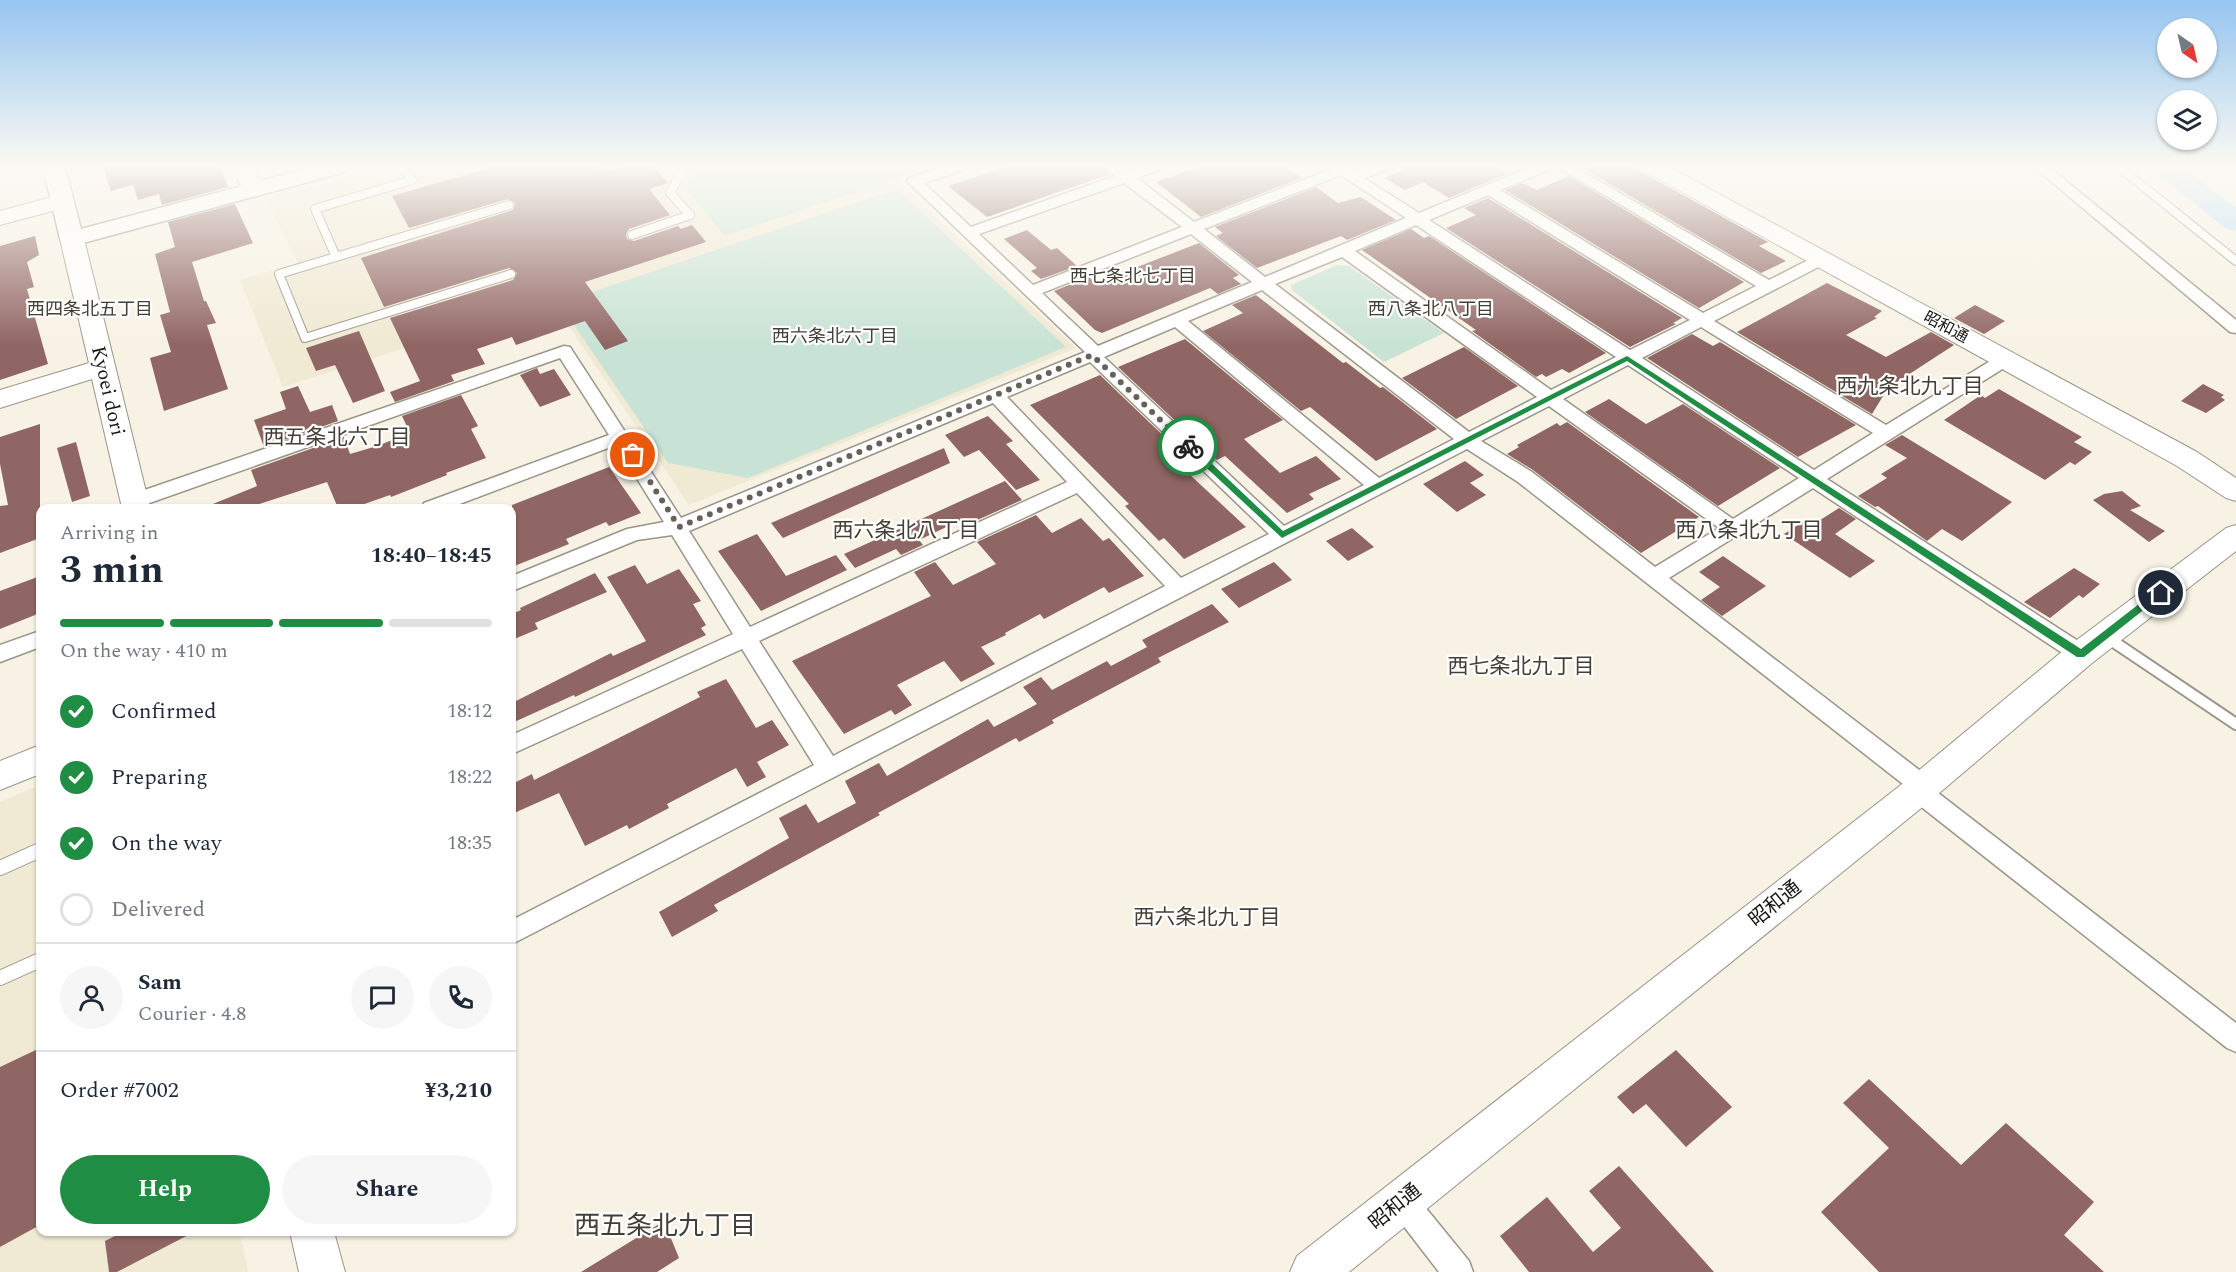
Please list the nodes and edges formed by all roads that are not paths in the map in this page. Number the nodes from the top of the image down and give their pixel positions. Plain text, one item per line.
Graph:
1 (69, 226) edge
2 (118, 226) edge
3 (323, 226) edge
4 (438, 226) edge
5 (657, 226) edge
6 (961, 226) edge
7 (987, 226) edge
8 (1197, 226) edge
9 (1399, 226) edge
10 (1428, 226) edge
11 (1548, 226) edge
12 (1667, 226) edge
13 (1762, 226) edge
14 (2113, 226) edge
15 (2193, 226) edge
16 (1193, 228) junction
17 (968, 233) junction
18 (632, 235) dead end
19 (72, 239) junction
20 (1343, 250) junction
21 (336, 257) junction
22 (1822, 259) junction
23 (2236, 261) edge
24 (511, 274) dead end
25 (1264, 283) junction
26 (1769, 286) junction
27 (1030, 292) junction
28 (1177, 320) junction
29 (1701, 321) junction
30 (2236, 328) edge
31 (1094, 354) junction
32 (1627, 358) junction
33 (2006, 359) junction
34 (102, 367) junction
35 (994, 395) junction
36 (1550, 398) junction
37 (0, 399) edge
38 (1887, 434) junction
39 (621, 437) junction
40 (1468, 441) junction
41 (1813, 479) junction
42 (1080, 484) junction
43 (1378, 487) junction
44 (2236, 491) edge
45 (135, 504) edge
46 (138, 504) edge
47 (442, 504) edge
48 (679, 527) junction
49 (1732, 528) junction
50 (1282, 535) junction
51 (2236, 535) edge
52 (1653, 578) junction
53 (516, 582) edge
54 (1179, 588) junction
55 (746, 639) junction
56 (36, 640) edge
57 (2093, 645) junction
58 (0, 654) edge
59 (2236, 724) edge
60 (516, 743) edge
61 (36, 761) edge
62 (828, 768) junction
63 (0, 776) edge
64 (1920, 789) junction
65 (36, 852) edge
66 (0, 868) edge
67 (516, 930) edge
68 (36, 962) edge
69 (0, 978) edge
70 (2236, 1039) edge
71 (1402, 1201) junction
72 (313, 1236) edge
73 (322, 1272) edge
74 (1313, 1272) edge
75 (1458, 1272) edge

1 - 19 highway
2 - 19 highway
3 - 21 lane
4 - 21 lane
5 - 18 lane
6 - 17 street
7 - 17 street
8 - 16 street
9 - 20 street
10 - 32 street
11 - 29 street
12 - 26 street
13 - 22 street, 昭和通
14 - 30 street
15 - 23 lane
16 - 25 street
16 - 27 street
17 - 27 street
19 - 34 street, Kyoei dori
20 - 25 street
20 - 36 street
21 - 24 lane
22 - 26 street
22 - 33 street, 昭和通
25 - 28 street
25 - 40 street
26 - 29 street
27 - 31 street
28 - 31 street
28 - 43 street
29 - 32 street
29 - 38 street
31 - 35 street
31 - 50 street
32 - 36 street
32 - 41 street
33 - 38 street
33 - 44 street, 昭和通
34 - 37 street
34 - 45 street, Kyoei dori
35 - 42 street
35 - 48 street
36 - 40 street
36 - 49 street
38 - 41 street
39 - 46 street
39 - 47 street
39 - 48 street
40 - 43 street
40 - 52 street
41 - 49 street
41 - 57 street
42 - 54 street
42 - 55 street
43 - 50 street
48 - 53 street
48 - 55 street
49 - 52 street
50 - 54 street
51 - 57 street, 昭和通
52 - 64 street
54 - 62 street
55 - 60 street
55 - 62 street
56 - 58 street
57 - 59 lane
57 - 64 street, 昭和通
61 - 63 street
62 - 67 street
64 - 70 street
64 - 71 street, 昭和通
65 - 66 lane
68 - 69 lane
71 - 74 street, 昭和通
71 - 75 street
72 - 73 street

